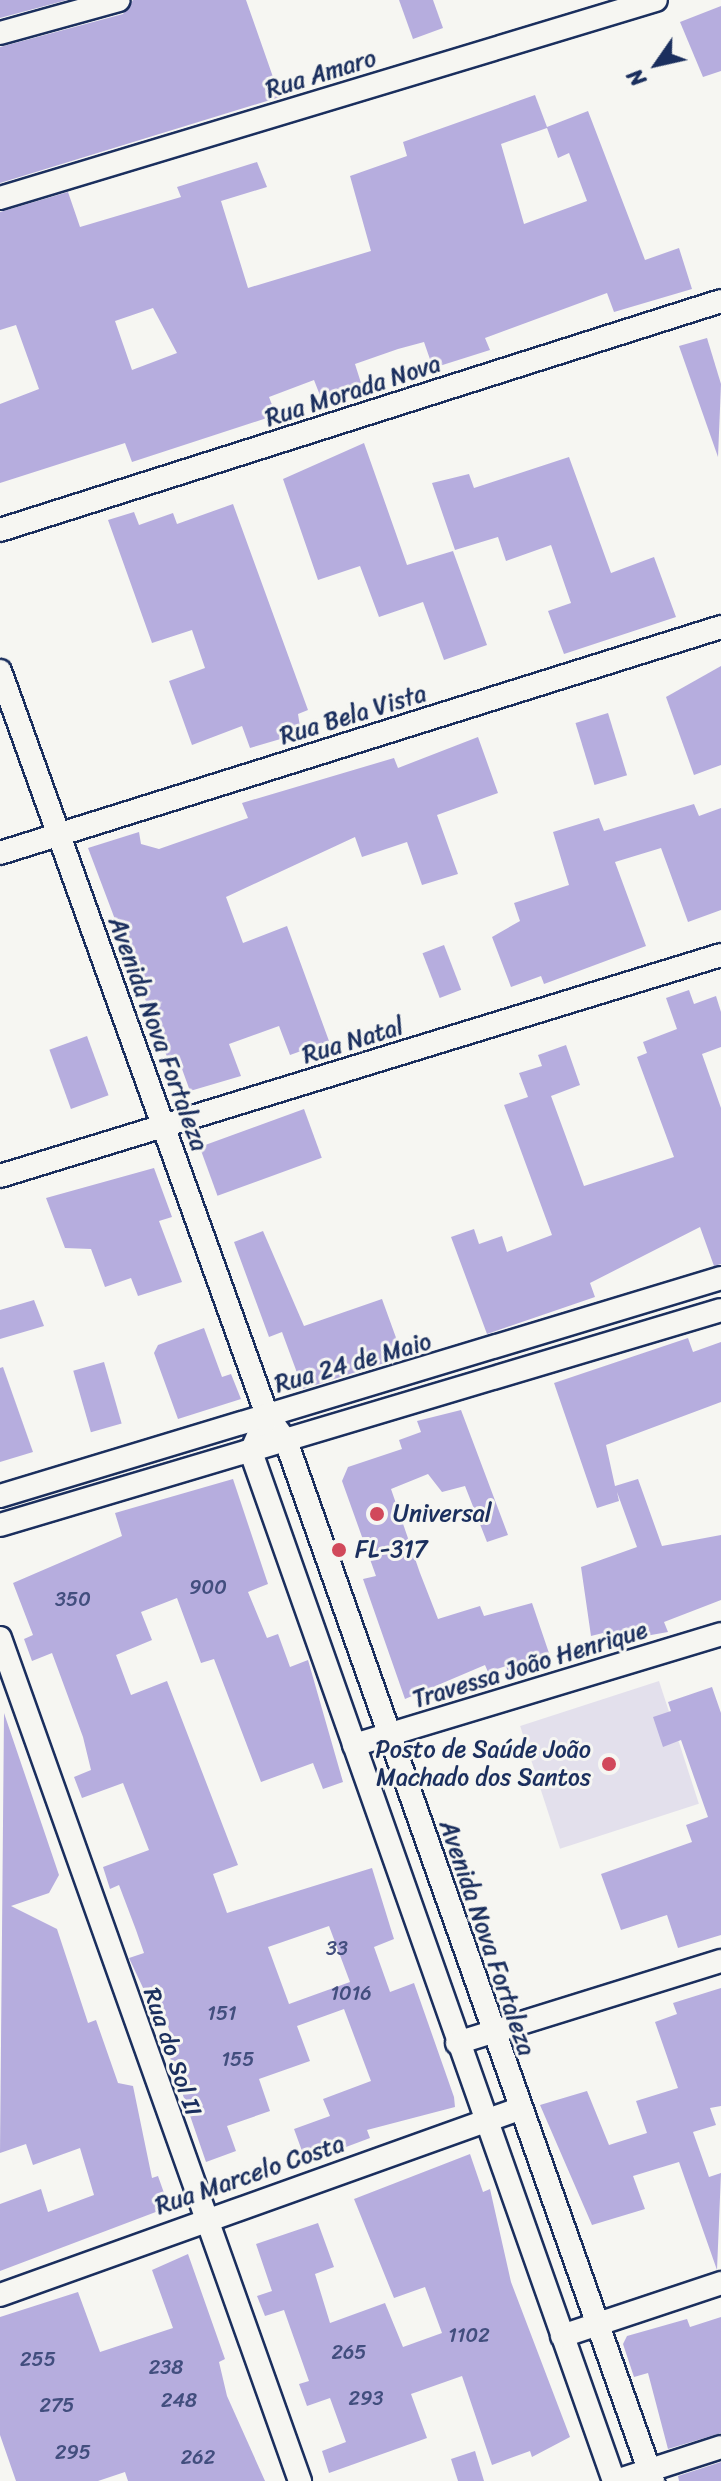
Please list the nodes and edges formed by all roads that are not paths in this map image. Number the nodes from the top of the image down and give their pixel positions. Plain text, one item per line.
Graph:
1 (119, 0) edge
2 (656, 0) edge
3 (0, 33) edge
4 (0, 198) edge
5 (721, 301) edge
6 (0, 530) edge
7 (721, 627) edge
8 (0, 671) edge
9 (59, 835) junction
10 (0, 853) edge
11 (721, 955) edge
12 (165, 1127) junction
13 (0, 1176) edge
14 (721, 1278) edge
15 (721, 1310) edge
16 (467, 1356) junction
17 (476, 1384) junction
18 (267, 1415) junction
19 (286, 1441) junction
20 (251, 1452) junction
21 (0, 1496) edge
22 (0, 1525) edge
23 (721, 1634) edge
24 (0, 1638) edge
25 (389, 1735) junction
26 (354, 1745) junction
27 (721, 1961) edge
28 (491, 2031) junction
29 (457, 2043) junction
30 (519, 2109) junction
31 (484, 2121) junction
32 (203, 2217) junction
33 (721, 2283) edge
34 (0, 2295) edge
35 (596, 2325) junction
36 (562, 2336) junction
37 (721, 2447) edge
38 (651, 2476) edge
39 (300, 2481) edge
40 (615, 2481) edge

1 - 3 street
2 - 4 street, Rua Amaro
5 - 6 street, Rua Morada Nova
7 - 9 street, Rua Bela Vista
8 - 9 street, Avenida Nova Fortaleza
9 - 10 street, Rua Bela Vista
9 - 12 street, Avenida Nova Fortaleza
11 - 12 street, Rua Natal
12 - 13 street, Rua Natal
12 - 18 street, Avenida Nova Fortaleza
14 - 16 street, Rua 24 de Maio
15 - 17 street
16 - 17 street
16 - 18 street, Rua 24 de Maio
17 - 19 street
18 - 19 street, Avenida Nova Fortaleza
18 - 20 street
18 - 21 street, Rua 24 de Maio
19 - 20 street
19 - 25 street, Avenida Nova Fortaleza
20 - 22 street
20 - 26 street
23 - 25 street, Travessa João Henrique
24 - 32 street, Rua do Sol II
25 - 26 street, Travessa João Henrique
25 - 28 street, Avenida Nova Fortaleza
26 - 29 street
27 - 28 street
28 - 29 street
28 - 30 street, Avenida Nova Fortaleza
29 - 31 street
30 - 31 street, Rua Marcelo Costa
30 - 35 street, Avenida Nova Fortaleza
31 - 32 street, Rua Marcelo Costa
31 - 36 street
32 - 34 street, Rua Marcelo Costa
32 - 39 street, Rua do Sol II
33 - 35 street
35 - 36 street
35 - 38 street, Avenida Nova Fortaleza
36 - 40 street
37 - 38 street
38 - 40 street

